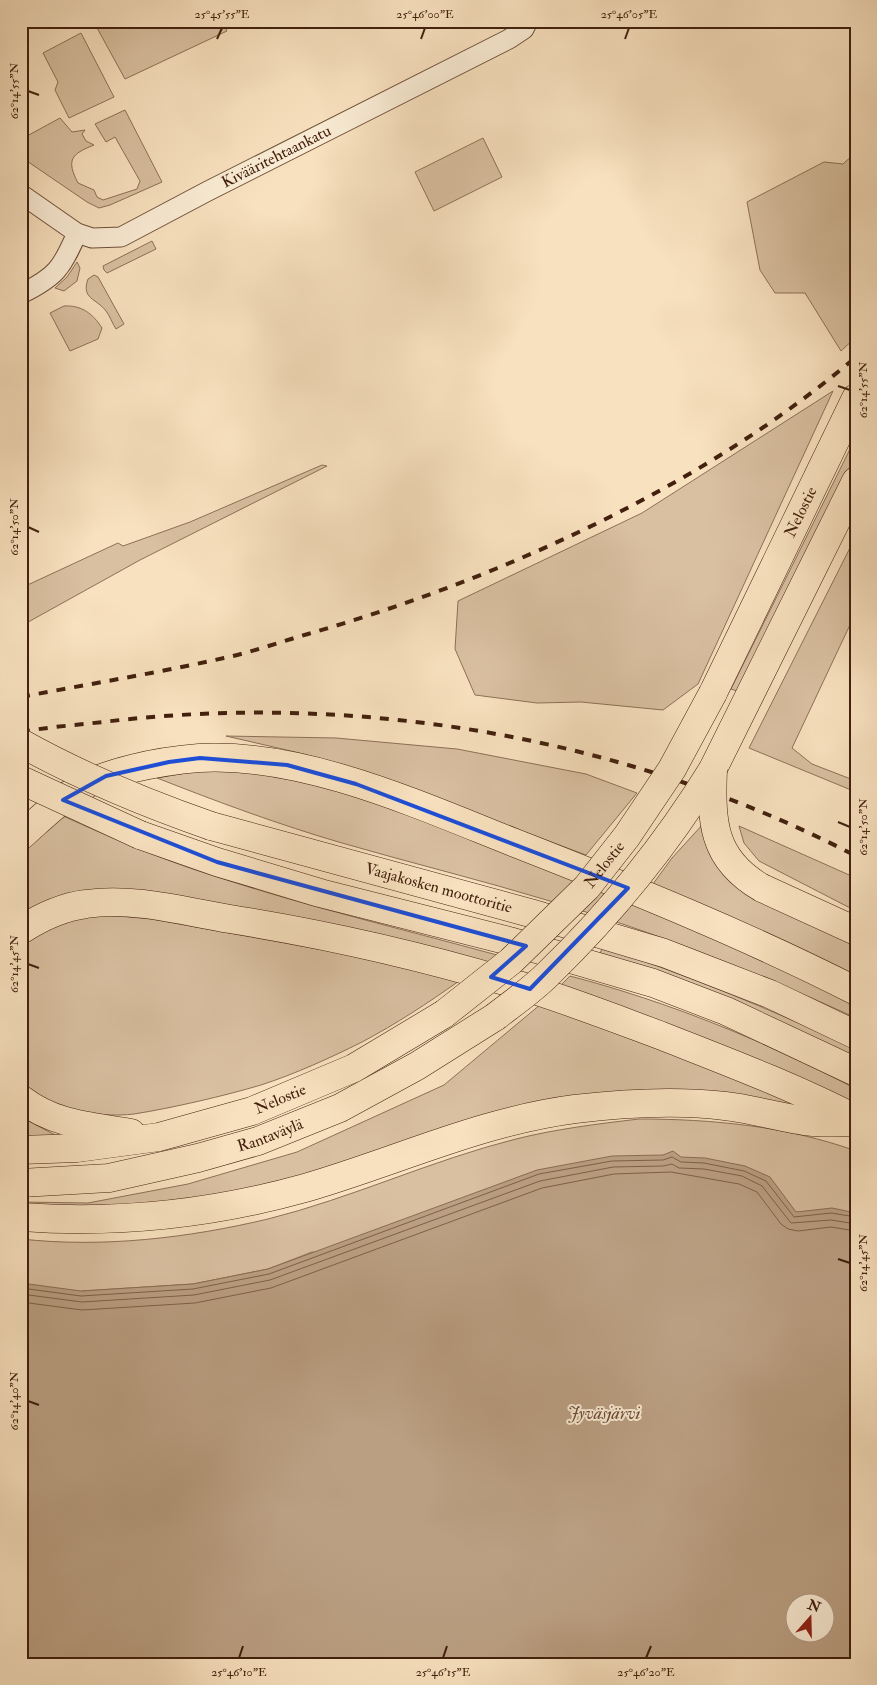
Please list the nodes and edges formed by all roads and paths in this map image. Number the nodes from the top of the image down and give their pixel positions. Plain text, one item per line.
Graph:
1 (528, 21) edge
2 (21, 194) edge
3 (77, 233) junction
4 (21, 294) edge
5 (856, 398) edge
6 (856, 481) edge
7 (21, 743) edge
8 (713, 768) junction
9 (21, 780) edge
10 (21, 836) edge
11 (21, 930) edge
12 (856, 931) edge
13 (856, 991) edge
14 (495, 1018) joint
15 (856, 1035) edge
16 (856, 1072) edge
17 (21, 1099) edge
18 (856, 1120) edge
19 (159, 1137) junction
20 (21, 1150) edge
21 (21, 1182) edge
22 (21, 1216) edge

1 - 3 street, Kivääritehtaankatu
2 - 3 street, Kivääritehtaankatu
3 - 4 street
5 - 19 highway, Nelostie, bridge
6 - 8 highway, Nelostie
7 - 15 highway, Vaajakosken moottoritie, bridge
8 - 12 highway, bridge
8 - 14 highway, Nelostie, bridge
9 - 16 highway, Vaajakosken moottoritie, bridge
10 - 13 highway
11 - 18 highway
14 - 21 highway, Rantaväylä
17 - 19 highway
18 - 22 highway
19 - 20 highway

